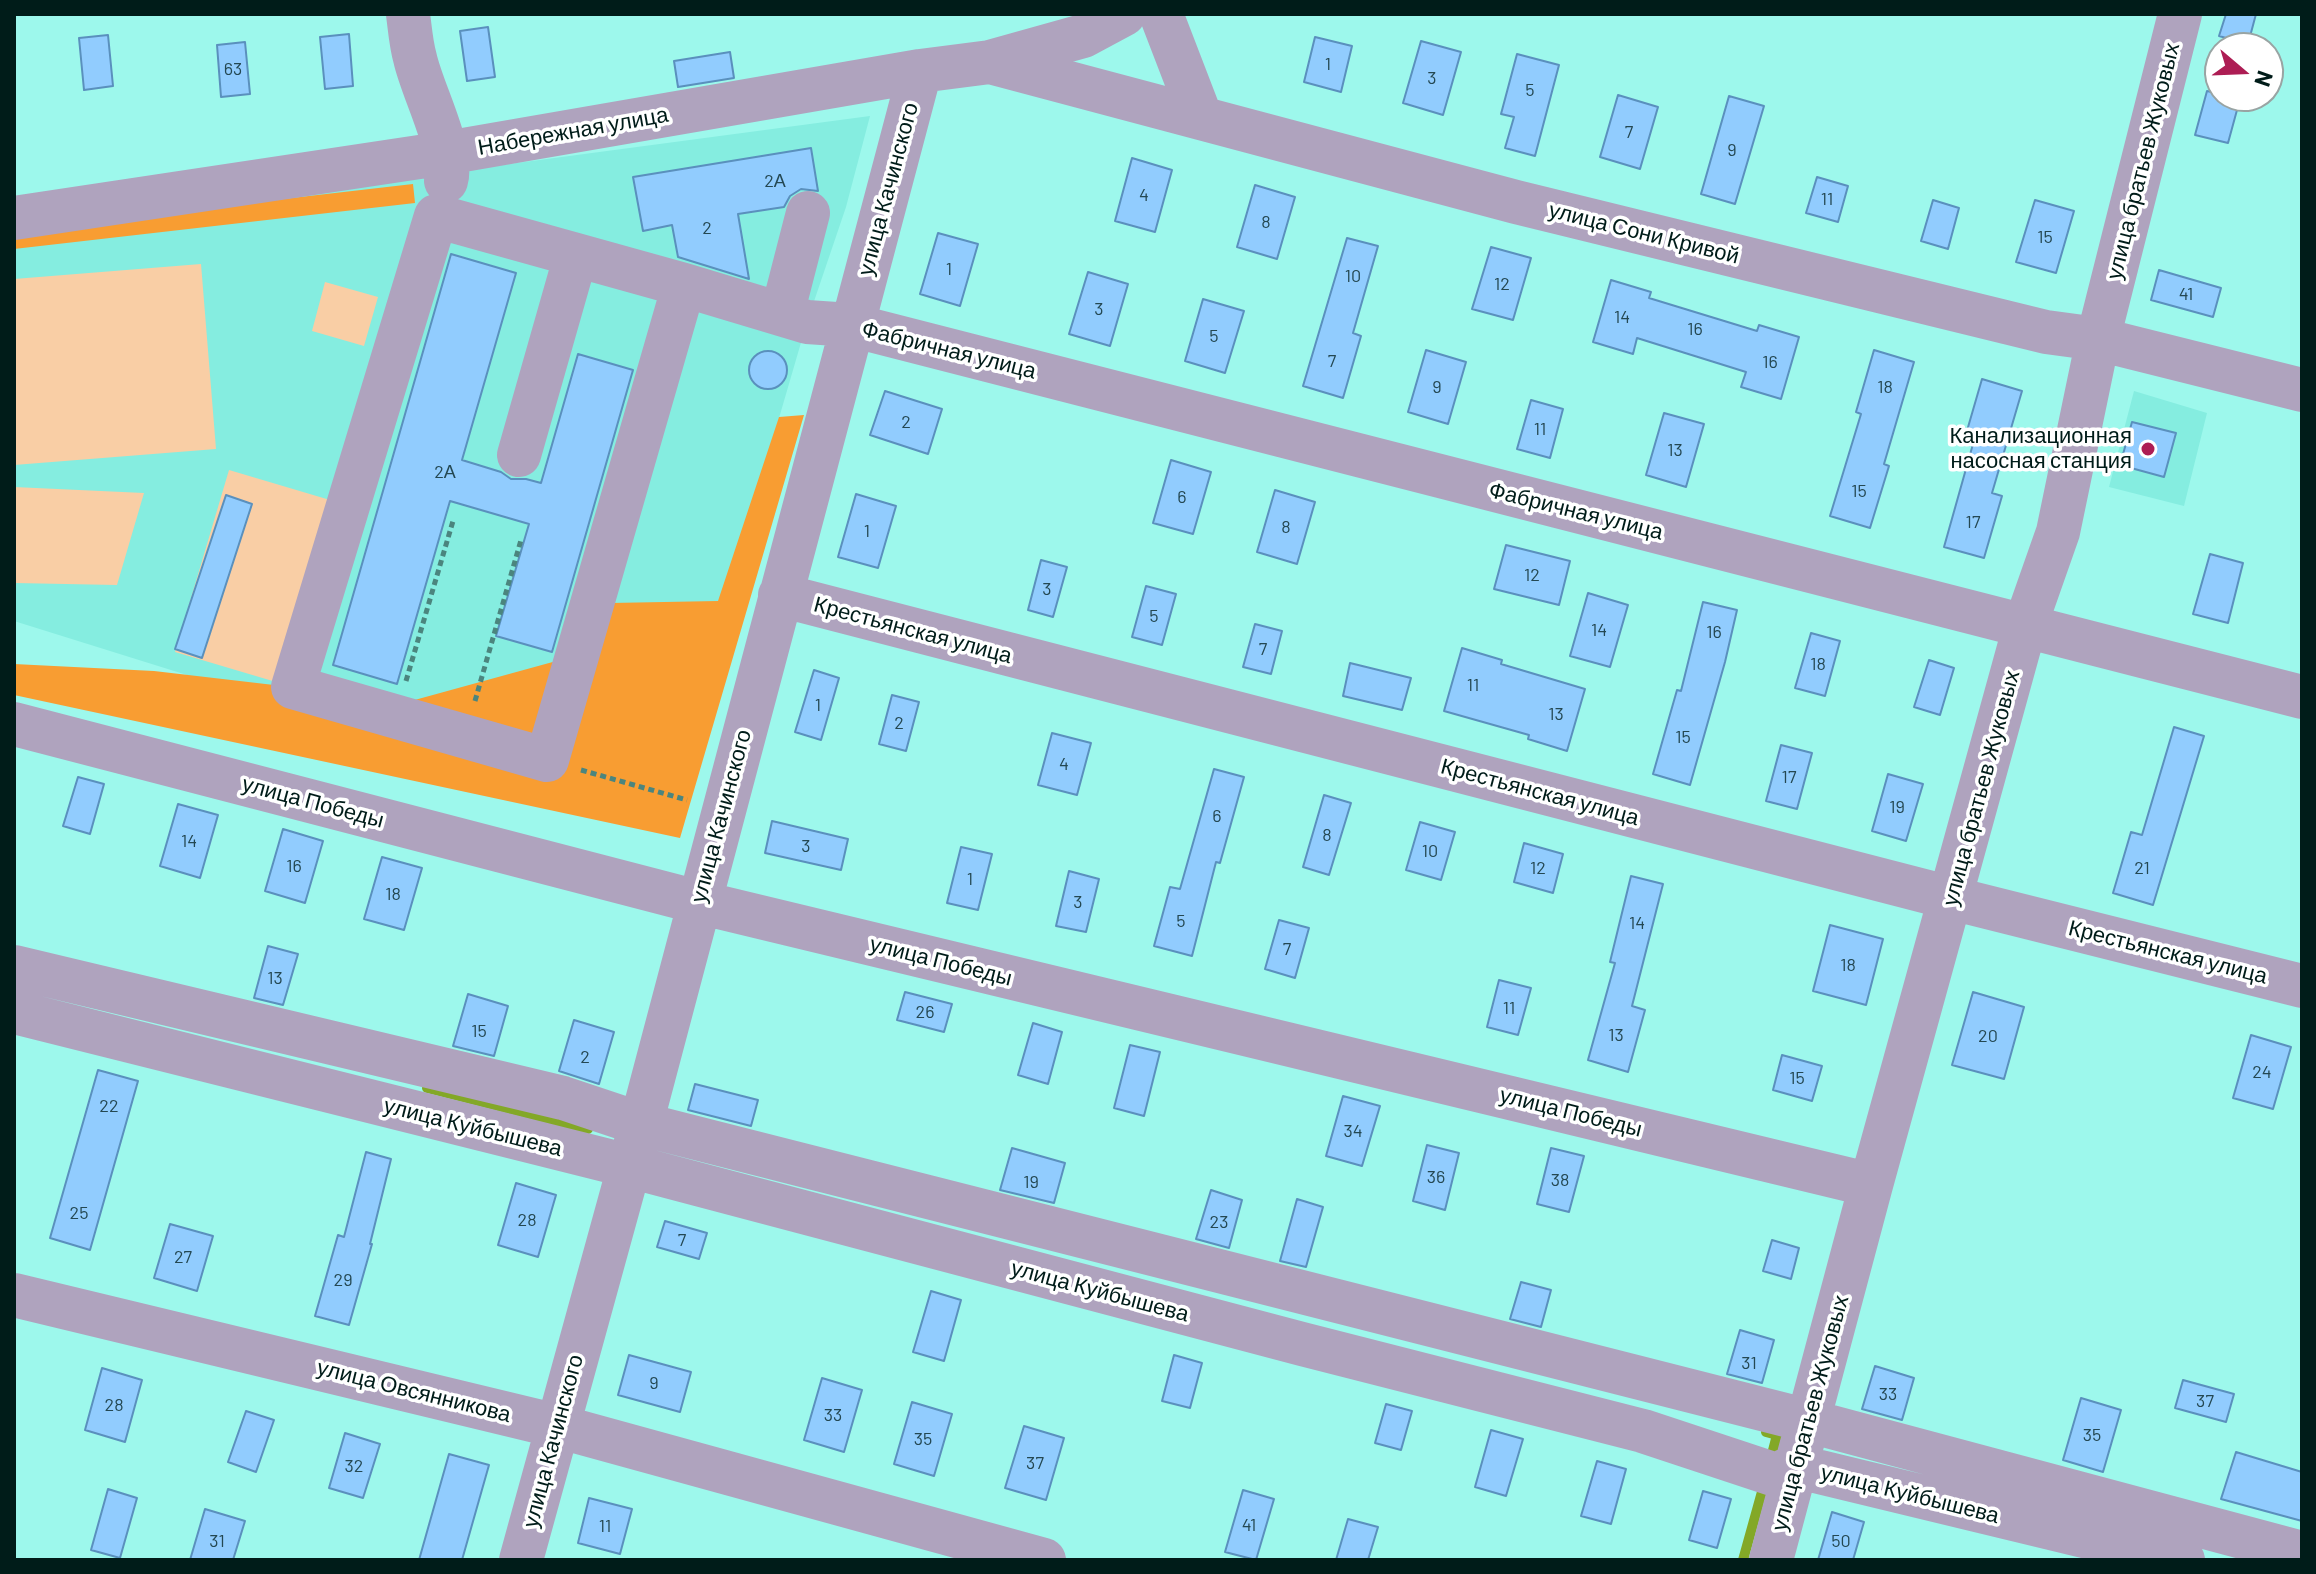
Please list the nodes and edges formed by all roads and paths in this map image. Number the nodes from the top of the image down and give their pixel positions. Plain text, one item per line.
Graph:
1 (408, 14) edge
2 (1124, 14) edge
3 (1161, 14) edge
4 (2180, 14) edge
5 (990, 62) junction
6 (920, 71) junction
7 (1201, 118) junction
8 (446, 153) junction
9 (808, 213) dead end
10 (436, 216) junction
11 (14, 218) edge
12 (576, 255) junction
13 (684, 285) junction
14 (782, 314) junction
15 (851, 325) junction
16 (2098, 339) junction
17 (2302, 390) edge
18 (519, 455) dead end
19 (453, 521) dead end
20 (521, 540) dead end
21 (780, 595) junction
22 (2025, 626) junction
23 (2302, 697) edge
24 (396, 717) junction
25 (14, 724) edge
26 (466, 736) junction
27 (547, 760) junction
28 (669, 796) dead end
29 (1951, 898) junction
30 (698, 902) junction
31 (14, 967) edge
32 (2302, 986) edge
33 (14, 1012) edge
34 (641, 1124) junction
35 (629, 1166) junction
36 (1871, 1185) junction
37 (1315, 1294) junction
38 (14, 1295) edge
39 (1302, 1344) junction
40 (1809, 1421) junction
41 (557, 1426) junction
42 (1795, 1466) junction
43 (2302, 1553) edge
44 (521, 1560) edge
45 (1044, 1560) edge
46 (1771, 1560) edge
47 (2183, 1560) edge

1 - 8 street
2 - 5 street, Набережная улица
3 - 7 street
4 - 16 street, улица братьев Жуковых
5 - 6 street, Набережная улица
5 - 7 street, улица Сони Кривой
6 - 8 street, Набережная улица
6 - 15 street, улица Качинского
7 - 16 street, улица Сони Кривой
8 - 10 street
8 - 11 street, Набережная улица
9 - 14 street
10 - 12 street, Фабричная улица
10 - 24 street
12 - 13 street, Фабричная улица
12 - 18 street
13 - 14 street, Фабричная улица
13 - 27 street
14 - 15 street, Фабричная улица
15 - 21 street, улица Качинского
15 - 22 street, Фабричная улица
16 - 17 street, улица Сони Кривой
16 - 22 street, улица братьев Жуковых
19 - 24 path
20 - 26 path
21 - 29 street, Крестьянская улица
21 - 30 street, улица Качинского
22 - 23 street, Фабричная улица
22 - 29 street, улица братьев Жуковых
24 - 26 street
25 - 30 street, улица Победы
26 - 27 street
27 - 28 path
29 - 32 street, Крестьянская улица
29 - 36 street, улица братьев Жуковых
30 - 34 street, улица Качинского
30 - 36 street, улица Победы
31 - 34 street
33 - 35 street, улица Куйбышева
34 - 35 street, улица Качинского
34 - 37 street
35 - 39 street, улица Куйбышева
35 - 41 street, улица Качинского
36 - 40 street, улица братьев Жуковых
37 - 39 street
37 - 40 street
38 - 41 street, улица Овсянникова
39 - 42 street, улица Куйбышева
40 - 42 street, улица братьев Жуковых
40 - 43 street
41 - 44 street, улица Качинского
41 - 45 street, улица Овсянникова
42 - 46 street, улица братьев Жуковых
42 - 47 street, улица Куйбышева

